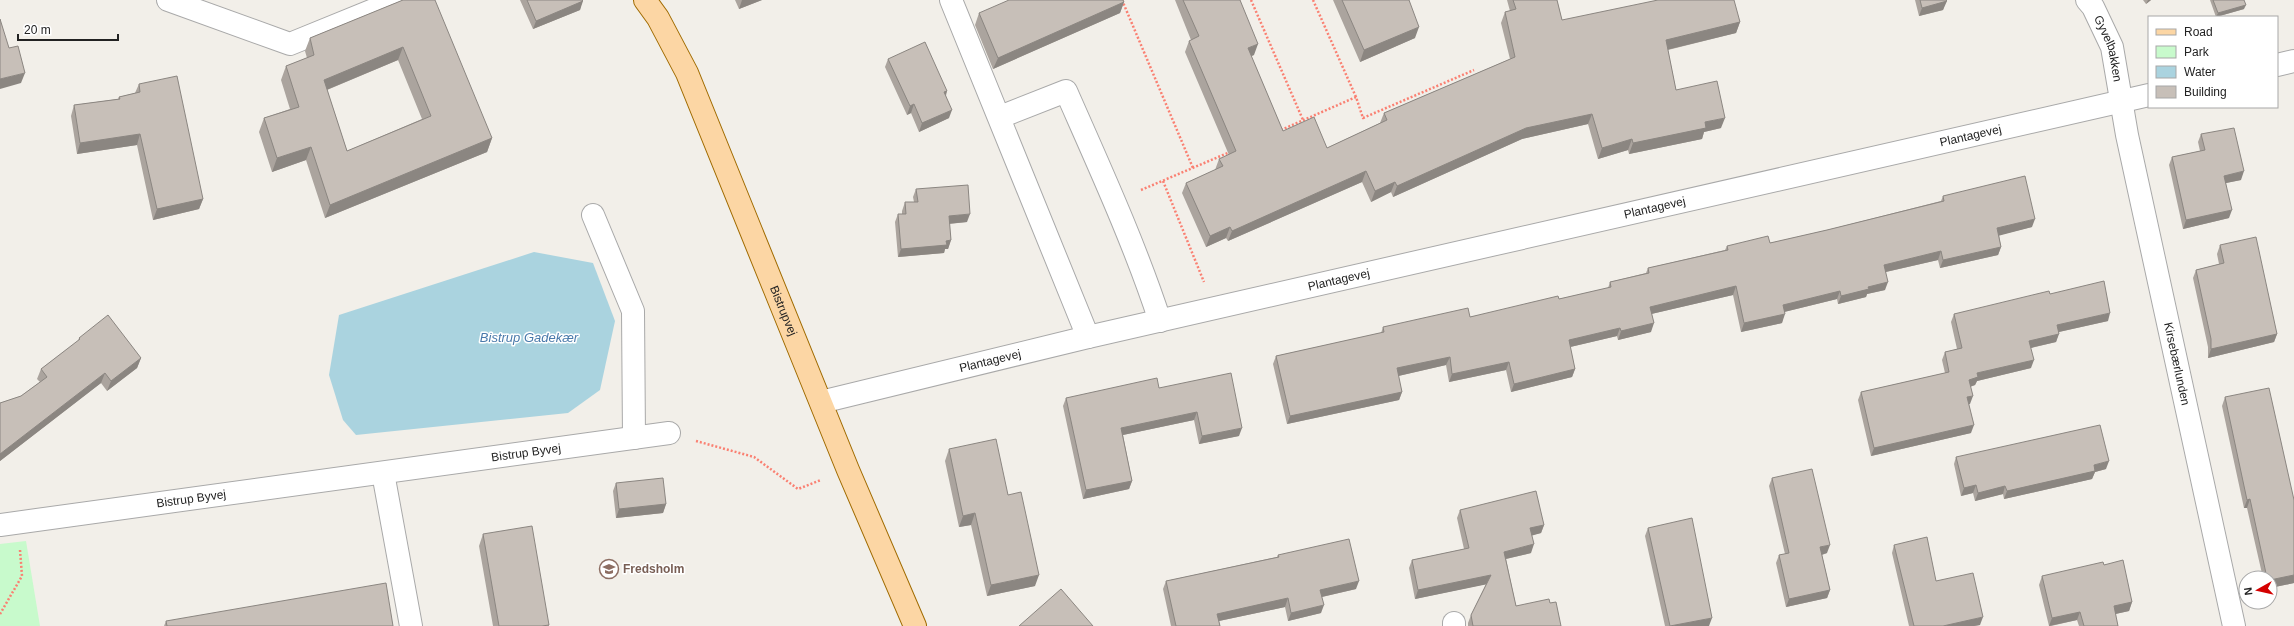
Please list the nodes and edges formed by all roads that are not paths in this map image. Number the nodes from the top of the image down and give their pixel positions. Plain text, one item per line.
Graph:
1 (168, 0) edge
2 (398, 0) edge
3 (645, 0) edge
4 (951, 0) edge
5 (2087, 0) edge
6 (2294, 61) edge
7 (2278, 65) edge
8 (2148, 95) edge
9 (2120, 102) junction
10 (1000, 118) junction
11 (594, 215) dead end
12 (1160, 321) junction
13 (1088, 337) junction
14 (821, 402) junction
15 (669, 433) road end
16 (634, 438) junction
17 (383, 473) junction
18 (9, 525) edge
19 (411, 626) edge
20 (915, 626) edge
21 (2234, 626) edge

1 - 2 street
3 - 14 main road, Bistrupvej
4 - 10 street
5 - 9 street, Gyvelbakken
6 - 7 street
8 - 9 street, Plantagevej
9 - 12 street, Plantagevej
9 - 21 street, Kirsebærlunden
10 - 12 street
10 - 13 street
11 - 16 street
12 - 13 street, Plantagevej
13 - 14 street, Plantagevej
14 - 20 main road, Bistrupvej
15 - 16 street, Bistrup Byvej
16 - 17 street, Bistrup Byvej
17 - 18 street, Bistrup Byvej
17 - 19 street

